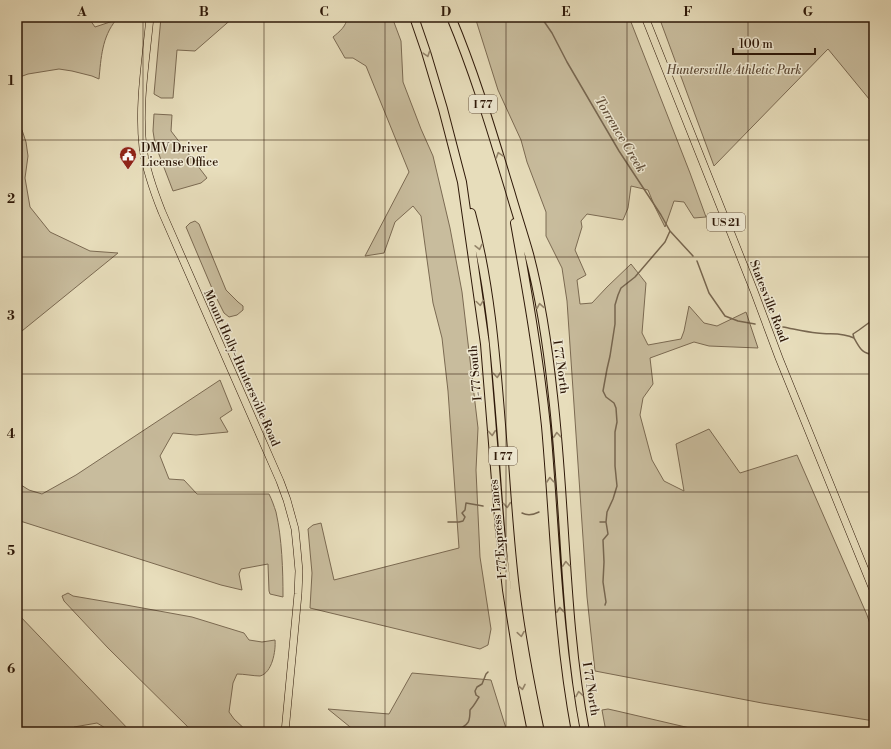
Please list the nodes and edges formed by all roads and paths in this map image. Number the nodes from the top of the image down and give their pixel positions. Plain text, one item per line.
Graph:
1 (150, 17) edge
2 (414, 17) edge
3 (451, 17) edge
4 (645, 17) edge
5 (462, 182) junction
6 (510, 192) junction
7 (874, 592) edge
8 (285, 732) edge
9 (532, 732) edge
10 (540, 732) edge
11 (576, 732) edge
12 (585, 732) edge

1 - 8 main road, Mount Holly-Huntersville Road
2 -> 5 highway, I-77 South / I 77
6 -> 3 highway, I 77 North / I 77
4 - 7 main road, Statesville Road / US 21
5 -> 9 highway, I-77 South / I 77
5 -> 10 highway, I 77 Express Lanes / I 77
11 -> 6 highway, I 77
12 -> 6 highway, I 77 North / I 77

